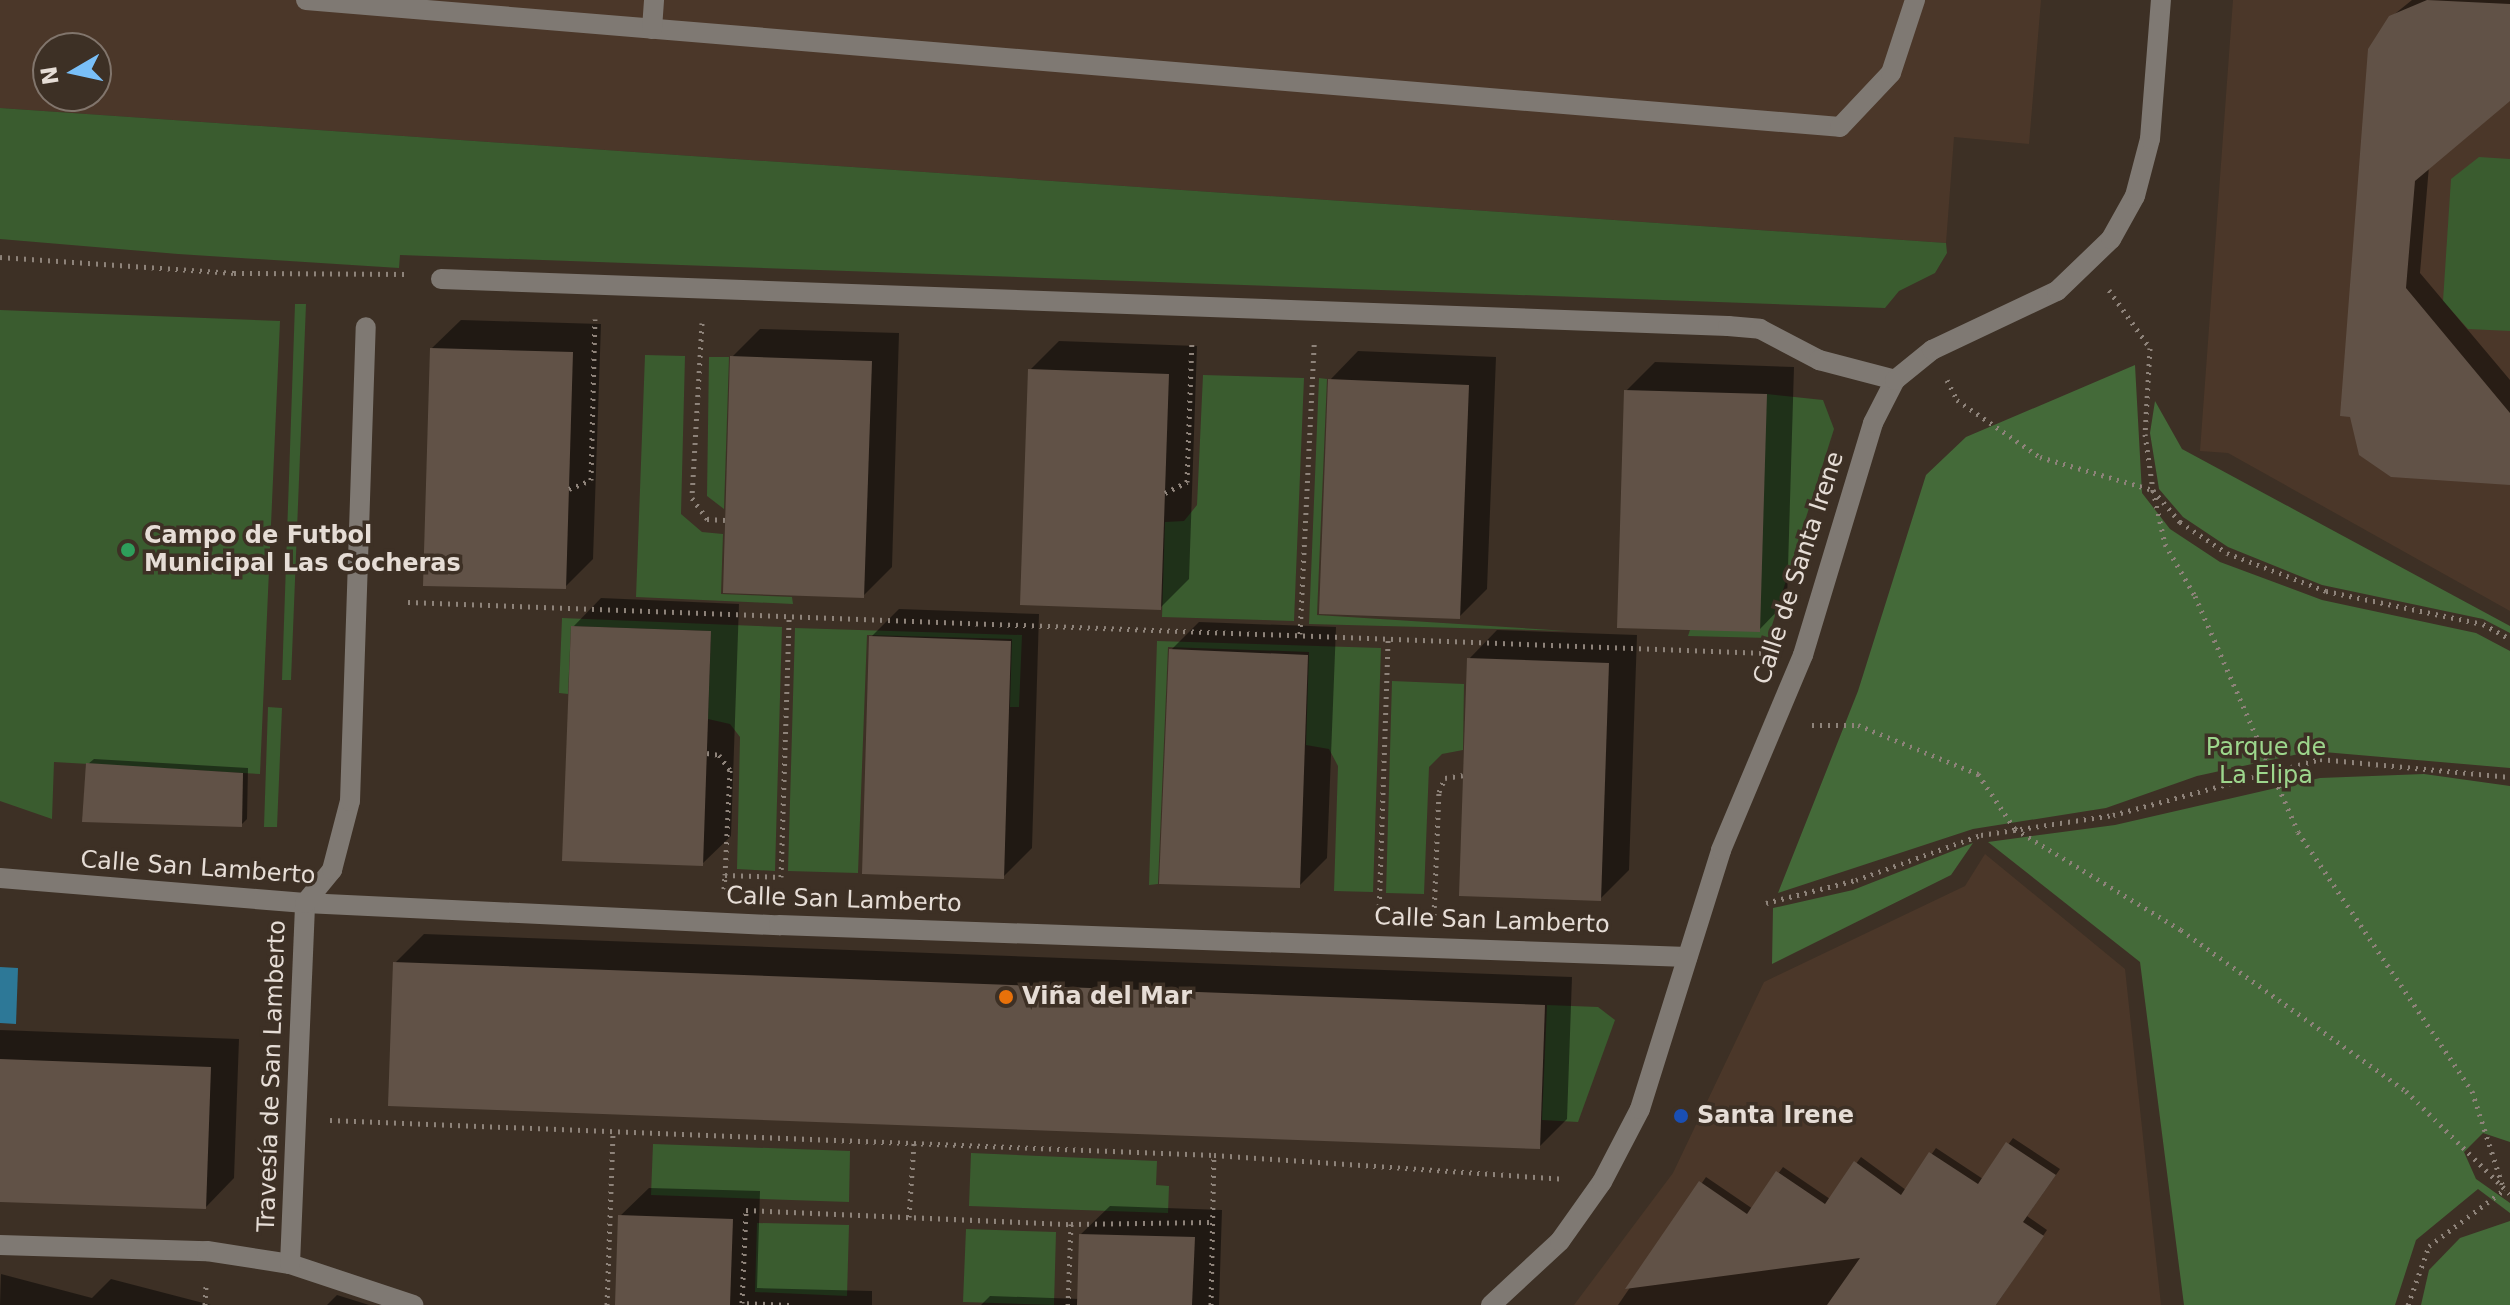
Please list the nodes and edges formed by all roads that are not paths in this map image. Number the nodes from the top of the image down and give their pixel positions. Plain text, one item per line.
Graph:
1 (306, 0) edge
2 (654, 0) edge
3 (1915, 0) edge
4 (2161, 0) edge
5 (652, 29) junction
6 (441, 279) road end
7 (366, 327) dead end
8 (1895, 380) junction
9 (0, 878) edge
10 (305, 903) junction
11 (1687, 957) junction
12 (0, 1245) edge
13 (290, 1264) junction
14 (413, 1305) edge
15 (1491, 1305) edge

1 - 5 street
2 - 5 street
3 - 5 street
4 - 8 street, Calle de Santa Irene
6 - 8 street
7 - 10 street, Travesía de San Lamberto
8 - 11 street, Calle de Santa Irene
9 - 10 street, Calle San Lamberto
10 - 11 street, Calle San Lamberto
10 - 13 street, Travesía de San Lamberto
11 - 15 street, Calle de Santa Irene
12 - 13 street
13 - 14 street

